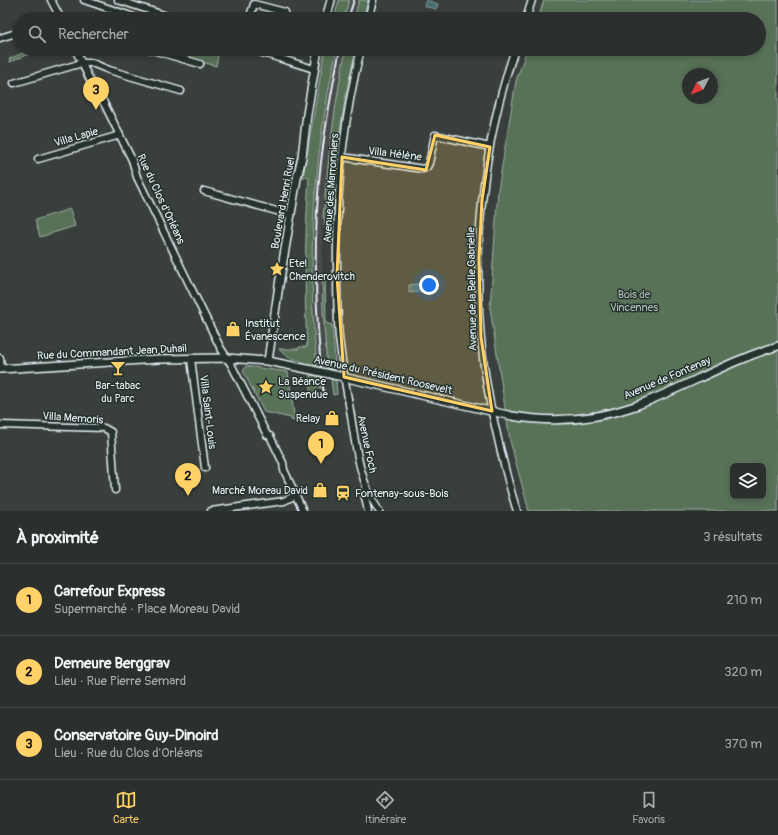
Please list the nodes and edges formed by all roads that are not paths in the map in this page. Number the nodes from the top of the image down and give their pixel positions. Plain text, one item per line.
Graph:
1 (51, 0) edge
2 (84, 0) edge
3 (118, 0) edge
4 (331, 0) edge
5 (373, 0) edge
6 (532, 0) edge
7 (57, 12) edge
8 (119, 12) edge
9 (155, 12) edge
10 (251, 12) edge
11 (285, 12) dead end
12 (328, 12) edge
13 (370, 12) edge
14 (528, 12) edge
15 (12, 34) edge
16 (0, 38) edge
17 (78, 56) edge
18 (173, 56) edge
19 (272, 56) edge
20 (317, 56) edge
21 (360, 56) edge
22 (513, 56) edge
23 (82, 63) junction
24 (200, 64) dead end
25 (314, 69) junction
26 (14, 82) dead end
27 (181, 91) dead end
28 (120, 136) junction
29 (490, 147) junction
30 (342, 157) junction
31 (38, 159) dead end
32 (204, 190) dead end
33 (291, 215) junction
34 (778, 346) edge
35 (0, 358) edge
36 (226, 358) junction
37 (191, 359) junction
38 (268, 361) junction
39 (0, 369) edge
40 (344, 377) junction
41 (492, 411) junction
42 (0, 425) edge
43 (205, 468) dead end
44 (366, 486) junction
45 (115, 490) dead end
46 (296, 495) junction
47 (211, 511) edge
48 (302, 511) edge
49 (368, 511) edge
50 (376, 511) edge
51 (379, 511) edge
52 (517, 511) edge

1 - 7 street
2 - 8 street
3 - 9 street
4 - 12 street
5 - 13 street
6 - 14 street
10 - 11 street
15 - 16 street
17 - 23 street, Rue du Clos d'Orléans
18 - 24 street
19 - 25 street
20 - 25 street, Boulevard Henri Ruel
21 - 30 street, Avenue des Marronniers
22 - 29 street, Avenue de la Belle Gabrielle
23 - 26 street
23 - 27 street
23 - 28 street, Rue du Clos d'Orléans
25 - 33 street, Boulevard Henri Ruel
28 - 31 street, Villa Lapie
28 - 36 street, Rue du Clos d'Orléans
29 - 30 street, Villa Hélène
29 - 41 street, Avenue de la Belle Gabrielle
30 - 40 street, Avenue des Marronniers
32 - 33 street
33 - 38 street, Boulevard Henri Ruel
34 - 41 street, Avenue de Fontenay
35 - 39 street
36 - 37 street, Rue du Commandant Jean Duhail
36 - 38 street, Rue du Commandant Jean Duhail
36 - 46 street, Rue du Clos d'Orléans
37 - 39 street, Rue du Commandant Jean Duhail
37 - 43 street, Villa Saint-Louis
38 - 40 street, Avenue du Président Roosevelt, bridge
40 - 41 street, Avenue du Président Roosevelt
40 - 44 street, Avenue Foch
41 - 52 street, Avenue de la Belle Gabrielle
42 - 45 street, Villa Memoris
44 - 49 street
44 - 51 street, Avenue Foch
46 - 47 street
46 - 48 street, Rue du Clos d'Orléans
50 - 51 street

